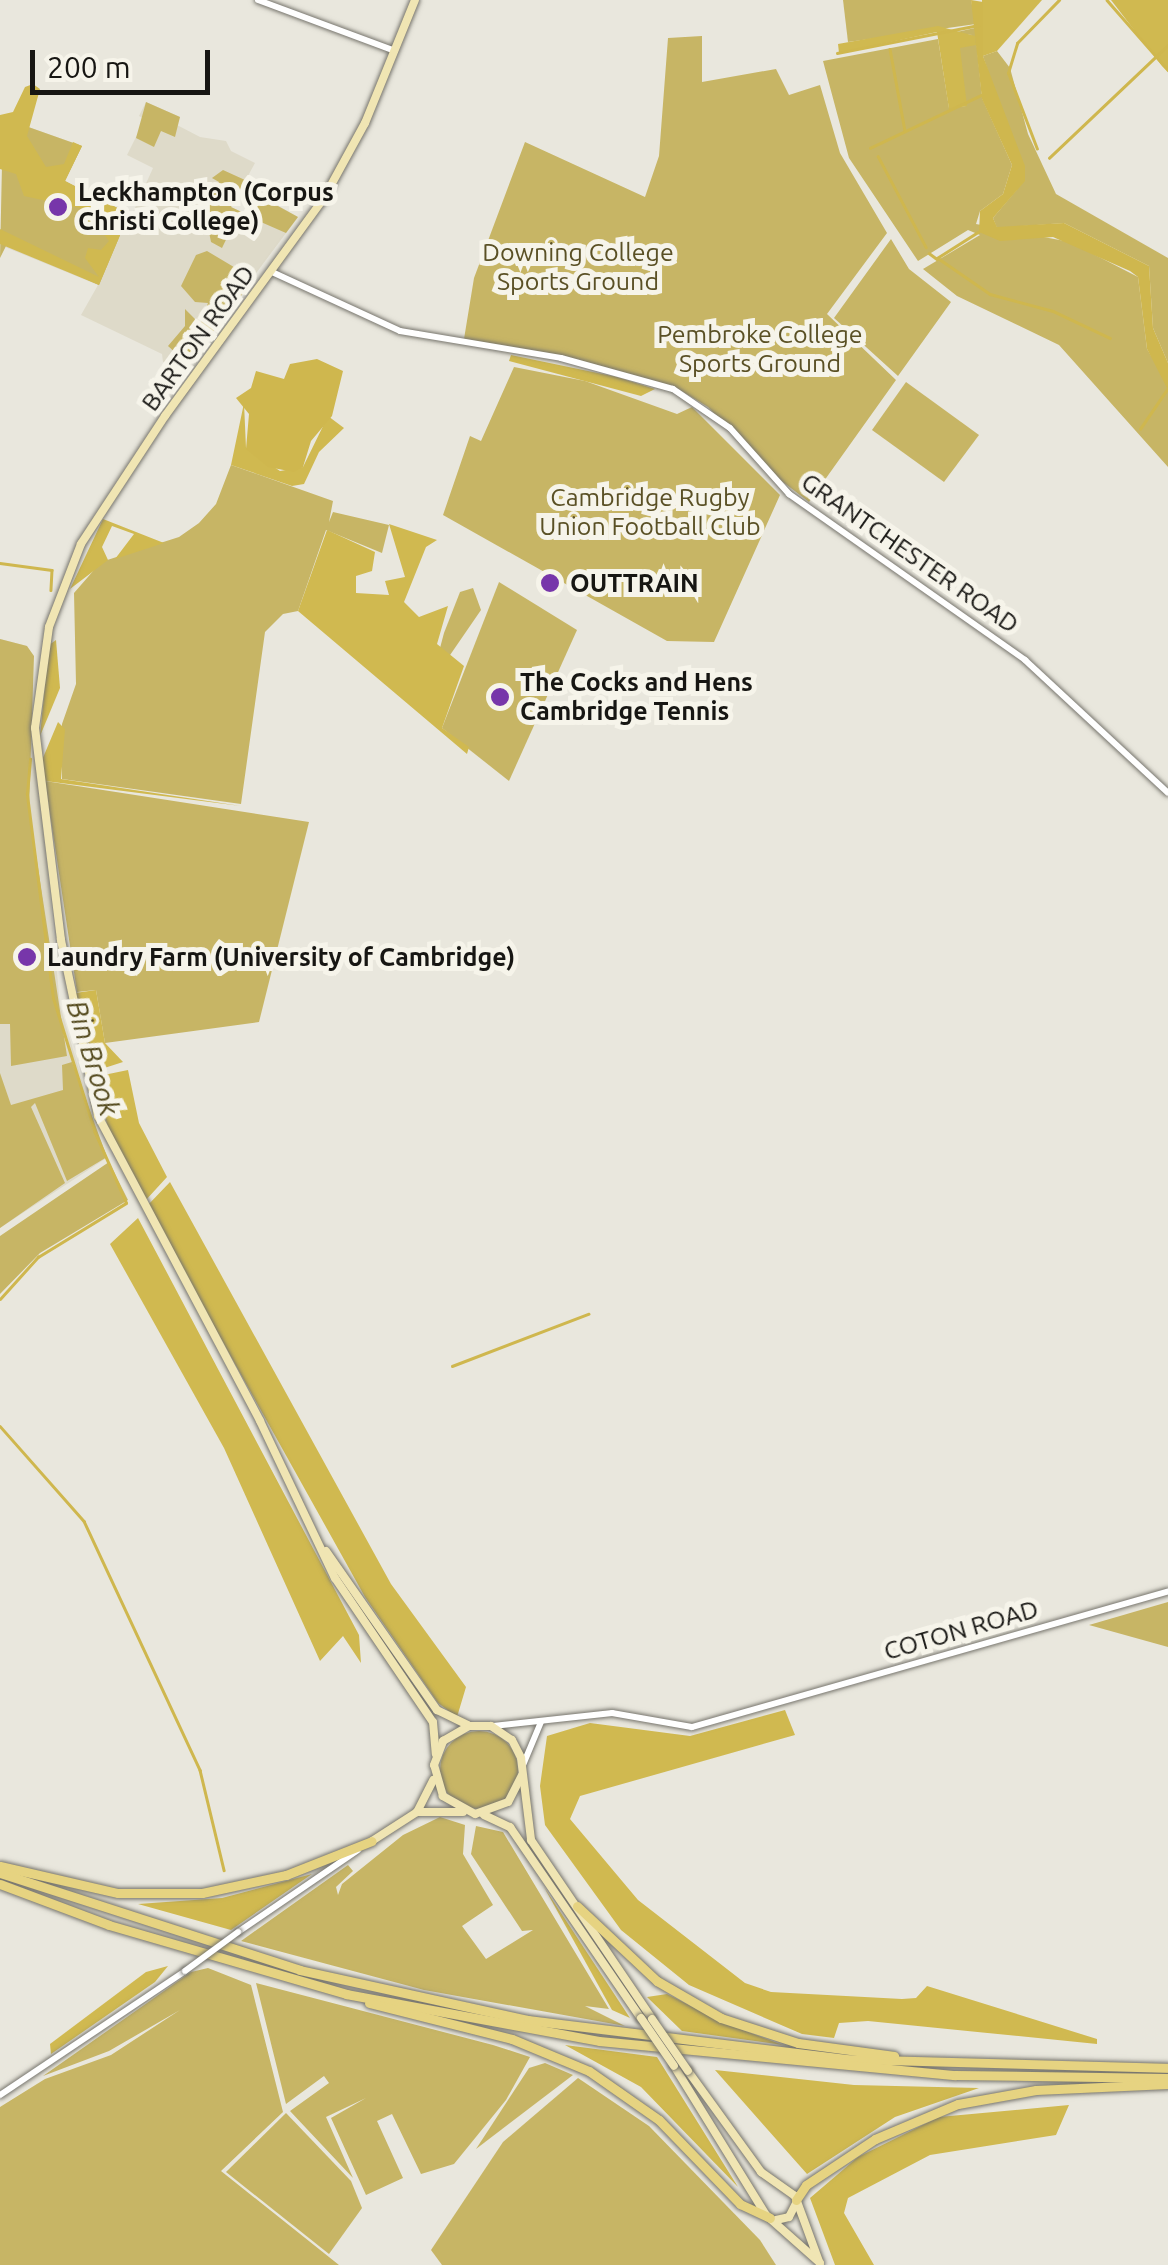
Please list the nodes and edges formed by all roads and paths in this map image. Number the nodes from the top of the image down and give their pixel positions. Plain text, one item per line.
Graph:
1 (258, 0) edge
2 (415, 0) edge
3 (395, 51) junction
4 (272, 272) junction
5 (1168, 793) edge
6 (326, 1551) junction
7 (1168, 1591) edge
8 (542, 1721) junction
9 (469, 1726) junction
10 (492, 1726) junction
11 (436, 1754) junction
12 (522, 1764) junction
13 (434, 1774) junction
14 (522, 1775) junction
15 (417, 1812) junction
16 (466, 1812) junction
17 (481, 1814) junction
18 (372, 1841) junction
19 (0, 1870) edge
20 (0, 1884) edge
21 (578, 1906) junction
22 (346, 1994) junction
23 (968, 2066) junction
24 (1168, 2068) edge
25 (1168, 2081) edge
26 (0, 2094) edge
27 (776, 2185) junction
28 (796, 2201) junction
29 (761, 2205) junction
30 (773, 2219) junction
31 (820, 2264) edge

1 - 3 street
2 - 3 main road, BARTON ROAD
3 - 4 main road, BARTON ROAD
4 - 5 street, GRANTCHESTER ROAD
4 - 6 main road, BARTON ROAD
6 - 9 main road
6 - 11 main road
7 - 8 street, COTON ROAD
8 - 10 street, COTON ROAD
8 - 12 street
9 - 10 main road
9 - 11 main road
10 - 12 main road
11 - 13 main road
12 - 14 main road
13 - 15 main road
13 - 16 main road
14 - 17 main road
14 - 21 main road
15 - 16 main road
15 - 18 main road
16 - 17 main road
17 - 29 main road, bridge
18 - 19 highway
18 - 26 street, bridge
19 - 23 highway
20 - 22 highway
21 - 23 highway
21 - 27 main road, bridge
22 - 25 highway
22 - 30 highway
23 - 24 highway
25 - 28 highway
27 - 28 main road
27 - 29 main road
28 - 30 main road
28 - 31 main road
29 - 30 main road
30 - 31 main road

